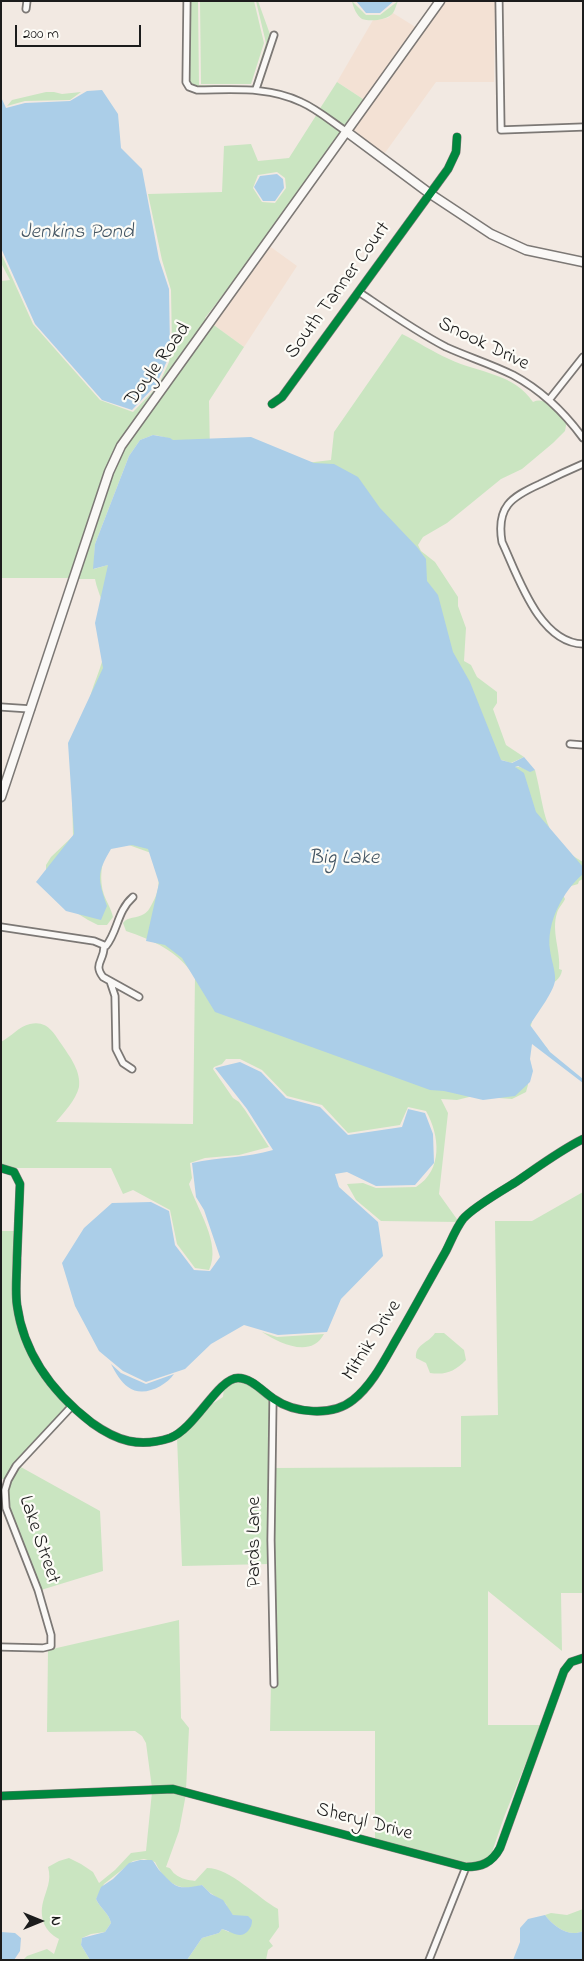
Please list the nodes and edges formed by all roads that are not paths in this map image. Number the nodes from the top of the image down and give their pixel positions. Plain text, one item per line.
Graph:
1 (27, 1) edge
2 (187, 1) edge
3 (440, 1) edge
4 (499, 1) edge
5 (26, 9) dead end
6 (274, 34) dead end
7 (256, 90) junction
8 (583, 128) edge
9 (347, 132) junction
10 (457, 137) dead end
11 (429, 193) junction
12 (583, 262) edge
13 (359, 292) junction
14 (583, 357) edge
15 (549, 400) junction
16 (272, 404) dead end
17 (583, 438) edge
18 (583, 464) edge
19 (583, 644) edge
20 (1, 708) edge
21 (31, 709) junction
22 (570, 744) dead end
23 (583, 745) edge
24 (1, 797) edge
25 (133, 898) dead end
26 (1, 927) edge
27 (104, 947) junction
28 (110, 982) junction
29 (139, 997) dead end
30 (132, 1069) dead end
31 (583, 1139) edge
32 (1, 1168) edge
33 (273, 1398) junction
34 (71, 1407) junction
35 (1, 1647) edge
36 (583, 1658) edge
37 (274, 1684) dead end
38 (1, 1796) edge
39 (466, 1867) junction
40 (429, 1960) edge

1 - 5 street
2 - 7 street
3 - 9 main road, Doyle Road
4 - 8 street
6 - 7 street
7 - 9 street
9 - 11 main road
9 - 21 main road, Doyle Road
10 - 11 street, South Tanner Court
11 - 12 main road
11 - 13 street, South Tanner Court
13 - 15 street, Snook Drive
13 - 16 street, South Tanner Court
14 - 15 street
15 - 17 street, Snook Drive
18 - 19 street
20 - 21 street
21 - 24 main road, Doyle Road
22 - 23 street
25 - 27 street
26 - 27 street
27 - 28 street
28 - 29 street
28 - 30 street
31 - 33 street, Mitnik Drive
32 - 34 street, Mitnik Drive
33 - 34 street, Mitnik Drive
33 - 37 street, Pards Lane
34 - 35 street, Lake Street
36 - 39 street, Sheryl Drive
38 - 39 street, Sheryl Drive
39 - 40 street

